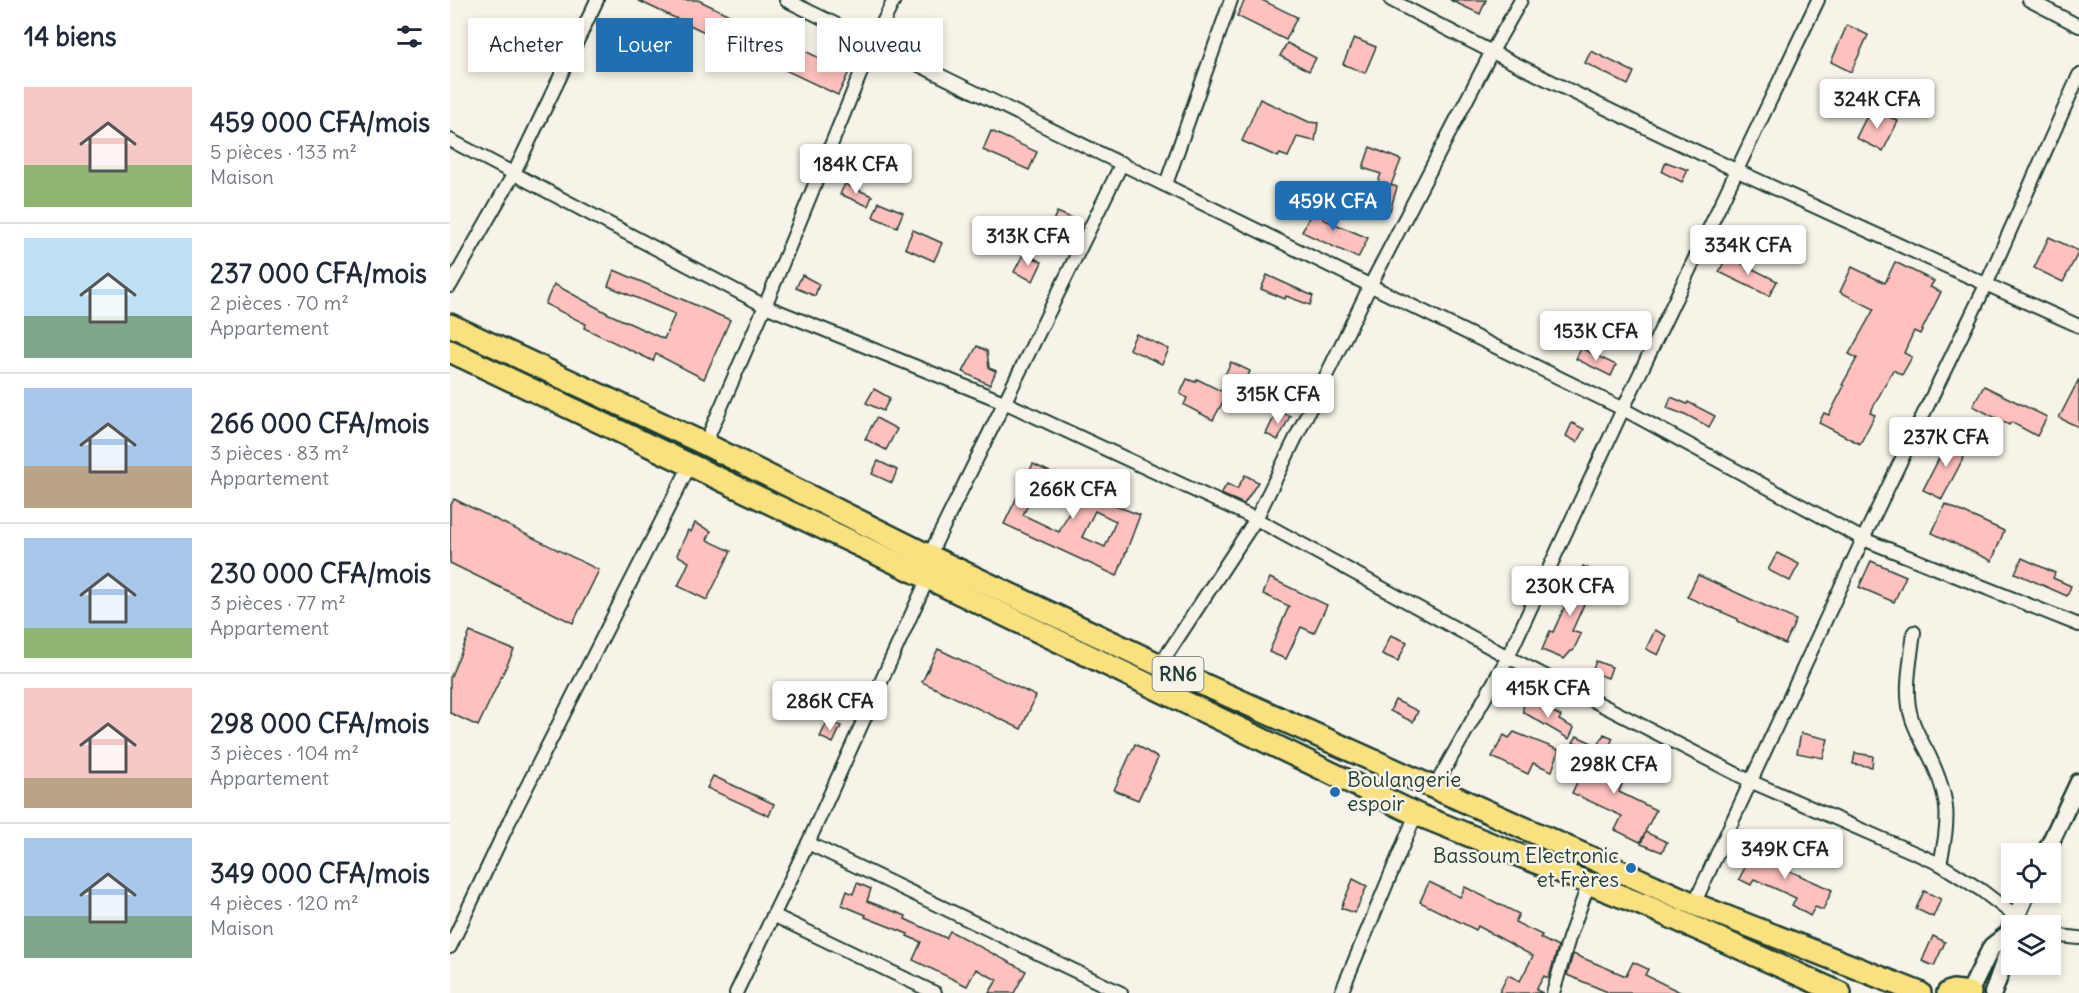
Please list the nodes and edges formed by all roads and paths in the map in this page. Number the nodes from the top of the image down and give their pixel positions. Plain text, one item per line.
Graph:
1 (597, 0) edge
2 (786, 0) edge
3 (894, 0) edge
4 (1231, 0) edge
5 (1390, 0) edge
6 (1521, 0) edge
7 (1818, 0) edge
8 (2029, 0) edge
9 (822, 18) edge
10 (885, 18) edge
11 (2079, 26) edge
12 (1491, 53) junction
13 (861, 72) edge
14 (933, 72) edge
15 (2079, 75) edge
16 (450, 140) edge
17 (1122, 163) junction
18 (1736, 172) junction
19 (513, 175) junction
20 (1166, 184) junction
21 (1371, 284) junction
22 (1986, 285) junction
23 (450, 286) edge
24 (765, 306) junction
25 (450, 325) edge
26 (2079, 326) edge
27 (450, 351) edge
28 (1004, 402) junction
29 (1623, 408) junction
30 (705, 444) junction
31 (690, 465) junction
32 (1256, 519) junction
33 (1863, 539) junction
34 (929, 556) junction
35 (928, 578) junction
36 (2079, 625) edge
37 (1914, 632) dead end
38 (1508, 657) junction
39 (1160, 665) junction
40 (1752, 782) junction
41 (2079, 782) edge
42 (1434, 788) junction
43 (1416, 813) junction
44 (808, 843) junction
45 (2050, 843) edge
46 (1940, 864) junction
47 (1589, 883) junction
48 (1694, 904) junction
49 (773, 915) junction
50 (2005, 915) edge
51 (2061, 936) edge
52 (2001, 938) edge
53 (2079, 938) edge
54 (450, 947) edge
55 (2001, 971) edge
56 (736, 993) edge
57 (935, 993) edge
58 (1121, 993) edge
59 (1341, 993) edge
60 (1553, 993) edge
61 (1840, 993) edge
62 (1920, 993) edge
63 (1948, 993) edge
64 (1970, 993) edge
65 (1993, 993) edge

1 - 19 street
2 - 9 street
3 - 10 street
4 - 20 street
5 - 12 street
6 - 12 street
7 - 18 street
8 - 11 street
12 - 18 street
12 - 21 street
13 - 24 street
14 - 17 street
15 - 22 street
16 - 19 street
17 - 20 street
17 - 28 street
18 - 22 street
18 - 29 street
19 - 23 street
19 - 24 street
20 - 21 street
21 - 29 street
21 - 32 street
22 - 26 street
22 - 33 street
24 - 28 street
24 - 30 street
25 - 30 highway, RN6
27 - 31 highway, RN6
28 - 32 street
28 - 34 street
29 - 33 street
29 - 38 street
30 - 34 highway, RN6
31 - 35 highway, RN6
31 - 54 street
32 - 38 street
32 - 39 street
33 - 36 street
33 - 40 street
34 - 35 street
34 - 39 highway, RN6
35 - 43 highway, RN6
35 - 44 street
37 - 46 street
38 - 40 street
38 - 42 street
39 - 42 highway, RN6
40 - 46 street
40 - 48 street
41 - 45 street
42 - 48 highway, RN6
43 - 47 highway, RN6
43 - 59 street
44 - 49 street
44 - 58 street
46 - 50 street
47 - 60 street
47 - 61 highway, RN6
48 - 62 highway, RN6
49 - 56 street
49 - 57 street
51 - 53 street
52 - 64 street
55 - 65 street
63 - 64 highway

